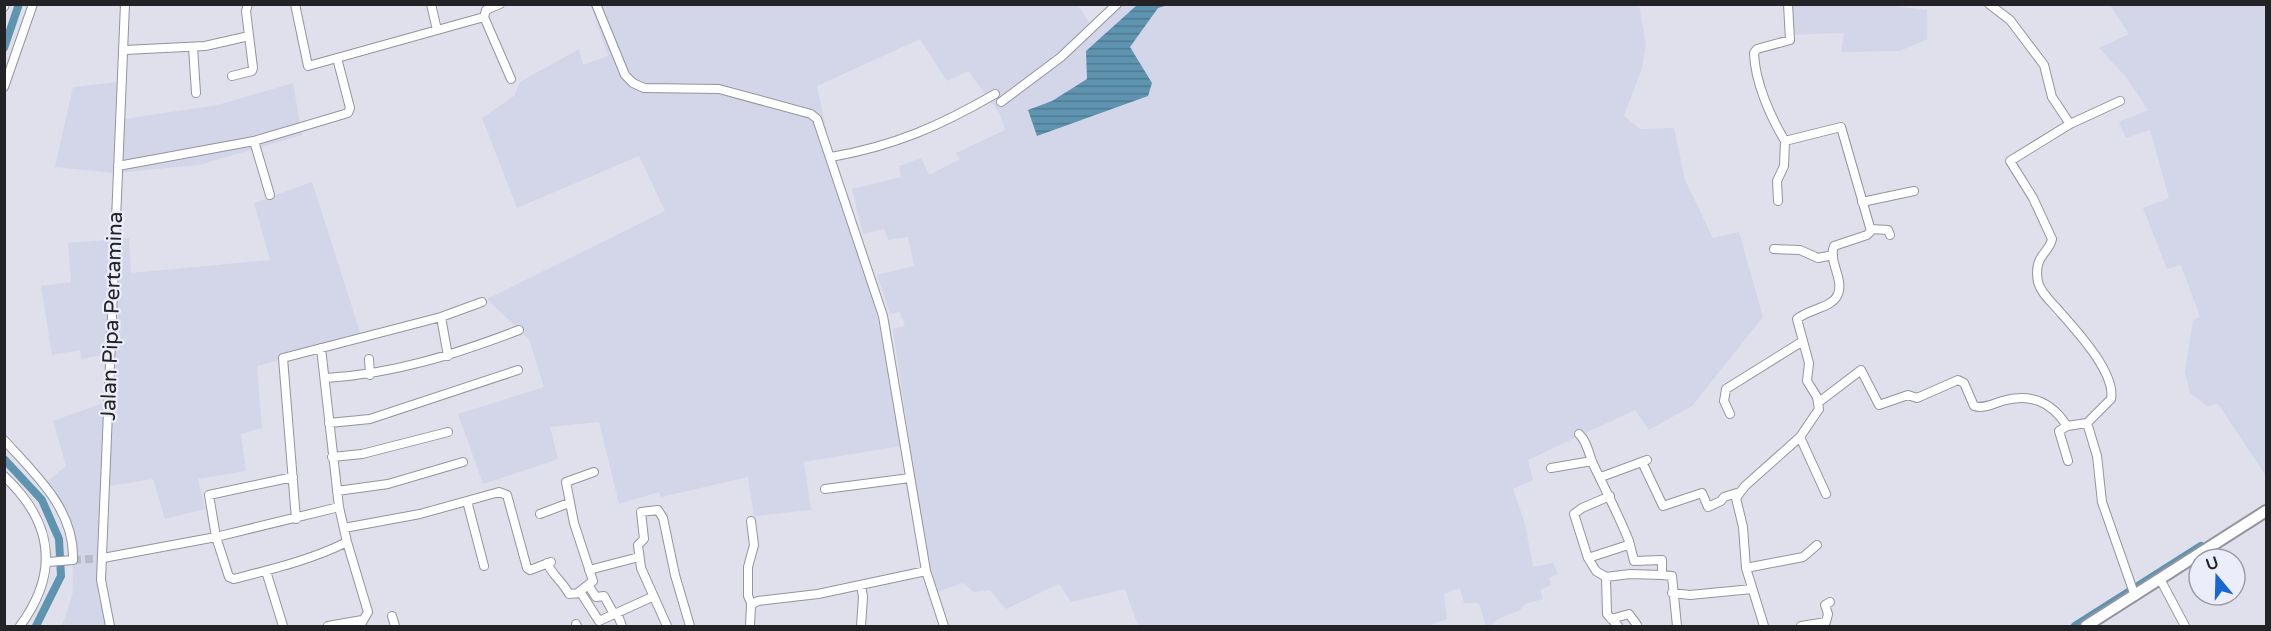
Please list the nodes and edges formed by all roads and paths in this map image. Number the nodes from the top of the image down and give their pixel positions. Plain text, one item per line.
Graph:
1 (34, 4) edge
2 (42, 4) edge
3 (125, 4) edge
4 (248, 4) edge
5 (296, 4) edge
6 (431, 4) edge
7 (596, 4) edge
8 (1117, 4) edge
9 (1788, 4) edge
10 (1989, 4) edge
11 (495, 5) edge
12 (484, 17) junction
13 (437, 30) junction
14 (249, 36) junction
15 (192, 47) junction
16 (125, 50) junction
17 (337, 58) junction
18 (232, 76) dead end
19 (511, 79) dead end
20 (4, 87) edge
21 (196, 93) dead end
22 (995, 94) dead end
23 (2120, 101) dead end
24 (1001, 102) dead end
25 (2070, 124) junction
26 (254, 141) junction
27 (1785, 141) junction
28 (831, 157) junction
29 (118, 166) junction
30 (1914, 191) dead end
31 (270, 195) dead end
32 (1778, 201) dead end
33 (1862, 202) junction
34 (1871, 229) junction
35 (1890, 235) dead end
36 (1774, 249) dead end
37 (1833, 255) junction
38 (482, 302) dead end
39 (441, 317) junction
40 (519, 330) dead end
41 (1803, 341) junction
42 (321, 348) junction
43 (448, 356) junction
44 (369, 359) dead end
45 (518, 370) dead end
46 (370, 375) junction
47 (326, 378) junction
48 (1819, 402) junction
49 (1730, 414) dead end
50 (329, 423) junction
51 (2087, 423) junction
52 (2067, 426) junction
53 (448, 432) dead end
54 (1579, 434) dead end
55 (1800, 437) junction
56 (4, 441) edge
57 (332, 457) junction
58 (1592, 461) junction
59 (2067, 461) dead end
60 (463, 462) dead end
61 (1551, 468) dead end
62 (594, 472) dead end
63 (4, 476) edge
64 (292, 477) junction
65 (1601, 477) junction
66 (910, 478) junction
67 (825, 489) dead end
68 (337, 491) junction
69 (1740, 492) junction
70 (1826, 494) dead end
71 (1610, 496) junction
72 (467, 501) junction
73 (569, 503) junction
74 (339, 507) junction
75 (2266, 511) edge
76 (540, 514) dead end
77 (296, 519) junction
78 (751, 521) dead end
79 (344, 528) junction
80 (216, 537) junction
81 (1629, 541) junction
82 (347, 542) junction
83 (1817, 545) dead end
84 (639, 557) junction
85 (103, 558) junction
86 (1588, 558) junction
87 (50, 562) junction
88 (484, 566) dead end
89 (1746, 568) junction
90 (589, 570) junction
91 (266, 571) junction
92 (926, 571) junction
93 (1662, 575) junction
94 (1606, 577) junction
95 (2160, 579) junction
96 (588, 585) junction
97 (861, 585) junction
98 (1752, 589) junction
99 (579, 592) junction
100 (1672, 593) junction
101 (2134, 593) junction
102 (652, 597) junction
103 (1830, 602) dead end
104 (752, 605) junction
105 (615, 614) junction
106 (392, 616) dead end
107 (1611, 619) junction
108 (361, 623) edge
109 (1637, 625) edge
110 (20, 627) edge
111 (110, 627) edge
112 (283, 627) edge
113 (328, 627) edge
114 (395, 627) edge
115 (622, 627) edge
116 (667, 627) edge
117 (690, 627) edge
118 (750, 627) edge
119 (861, 627) edge
120 (944, 627) edge
121 (1618, 627) edge
122 (1677, 627) edge
123 (1764, 627) edge
124 (1801, 627) edge
125 (2086, 627) edge
126 (2186, 627) edge

1 - 2 street
1 - 20 street
3 - 16 street, Jalan Pipa Pertamina
4 - 14 street
5 - 17 street
6 - 13 street
7 - 28 street
8 - 24 street
9 - 27 street
10 - 25 street
11 - 12 street
12 - 13 street
12 - 19 street
13 - 17 street
14 - 15 street
14 - 18 street
15 - 16 street
15 - 21 street
16 - 29 street, Jalan Pipa Pertamina
17 - 26 street
22 - 28 street
23 - 25 street
25 - 51 street
26 - 29 street
26 - 31 street
27 - 32 street
27 - 33 street
28 - 66 street
29 - 85 street, Jalan Pipa Pertamina
30 - 33 street
33 - 34 street
34 - 35 street
34 - 37 street
36 - 37 street
37 - 41 street
38 - 39 street
39 - 42 street
39 - 43 street
40 - 43 street
41 - 48 street
41 - 49 street
42 - 47 street
42 - 64 street
43 - 46 street
44 - 46 street
45 - 50 street
46 - 47 street
47 - 50 street
48 - 52 street
48 - 55 street
50 - 57 street
51 - 52 street
51 - 101 street
52 - 59 street
53 - 57 street
54 - 58 street
55 - 69 street
55 - 70 street
56 - 87 street
57 - 68 street
58 - 61 street
58 - 65 street
60 - 68 street
62 - 73 street
63 - 87 street
64 - 77 street
64 - 80 street
65 - 69 street
65 - 71 street
66 - 67 street
66 - 92 street
68 - 74 street
69 - 89 street
71 - 81 street
71 - 86 street
72 - 79 street
72 - 88 street
72 - 99 street
73 - 76 street
73 - 90 street
74 - 77 street
74 - 79 street
75 - 95 main road
77 - 80 street
78 - 104 street
79 - 82 street
80 - 85 street
80 - 91 street
81 - 86 street
81 - 93 street
82 - 91 street
82 - 108 street
83 - 89 street
84 - 90 street
84 - 102 street
84 - 117 street
85 - 111 street, Jalan Pipa Pertamina
86 - 94 street
87 - 110 street
89 - 98 street
90 - 96 street
91 - 112 street
92 - 97 street
92 - 120 street
93 - 94 street
93 - 100 street
94 - 107 street
95 - 101 main road
95 - 126 street
96 - 99 street
96 - 105 street
97 - 104 street
97 - 119 street
98 - 100 street
98 - 123 street
99 - 105 street
100 - 122 street
101 - 125 main road
102 - 105 street
102 - 116 street
103 - 124 street
104 - 118 street
105 - 115 street
106 - 114 street
107 - 109 street
107 - 121 street
108 - 113 street

